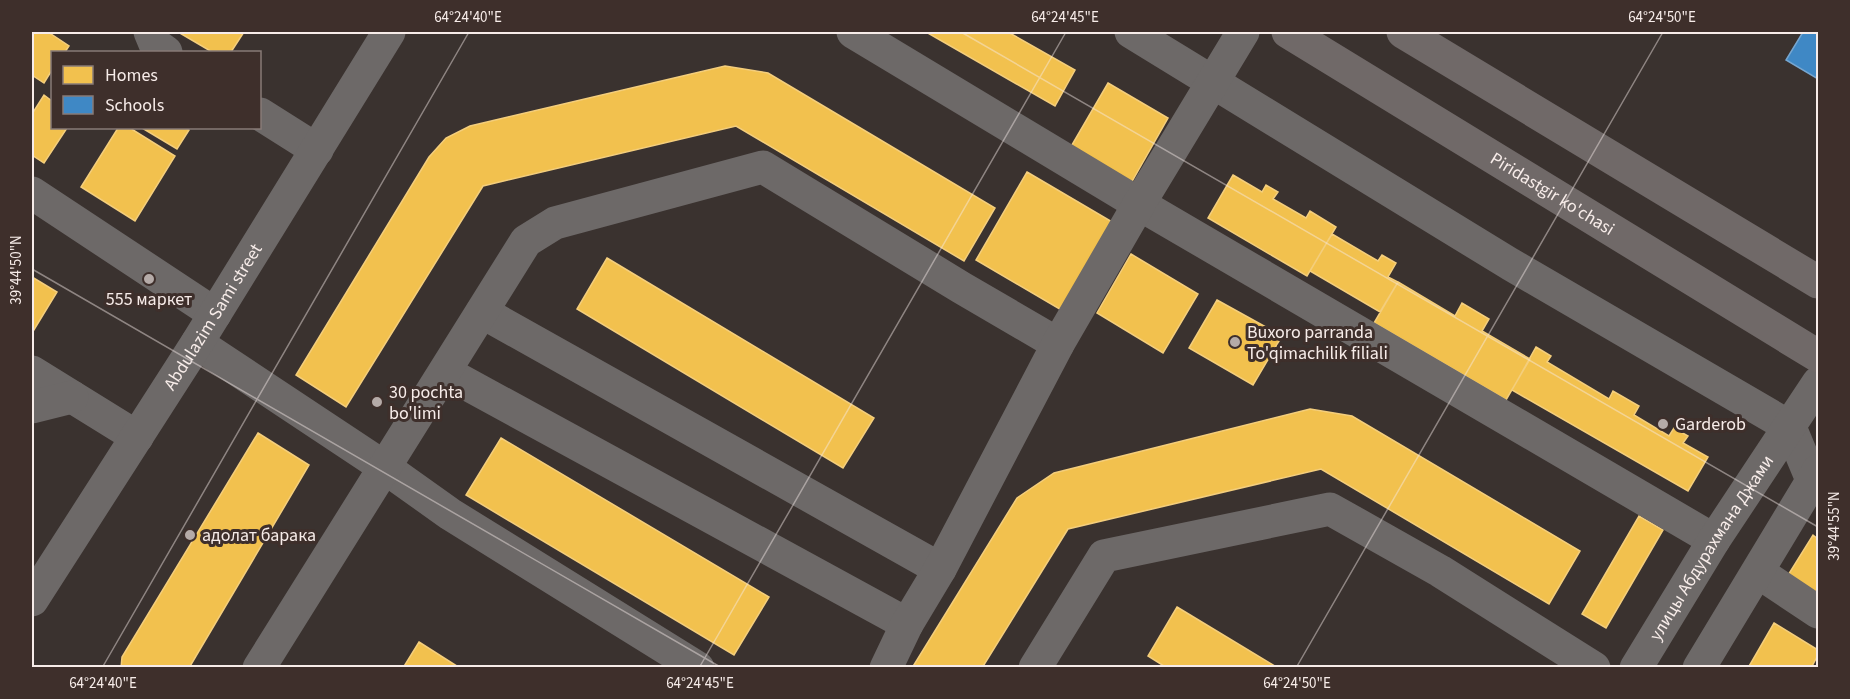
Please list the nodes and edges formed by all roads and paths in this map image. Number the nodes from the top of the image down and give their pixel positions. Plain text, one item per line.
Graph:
1 (150, 32) edge
2 (389, 32) edge
3 (853, 32) edge
4 (1131, 32) edge
5 (1243, 32) edge
6 (1288, 32) edge
7 (1403, 32) edge
8 (165, 51) edge
9 (1212, 82) junction
10 (261, 115) edge
11 (317, 150) junction
12 (32, 193) edge
13 (1138, 204) junction
14 (1818, 282) edge
15 (482, 312) junction
16 (215, 314) junction
17 (197, 343) junction
18 (1058, 344) junction
19 (1818, 356) edge
20 (32, 372) edge
21 (445, 372) junction
22 (1818, 383) edge
23 (72, 397) junction
24 (32, 407) edge
25 (1790, 427) junction
26 (137, 437) junction
27 (384, 467) junction
28 (1816, 478) edge
29 (1714, 540) junction
30 (940, 569) junction
31 (1758, 572) junction
32 (32, 600) edge
33 (1818, 612) edge
34 (907, 624) junction
35 (258, 668) edge
36 (698, 668) edge
37 (886, 668) edge
38 (1035, 668) edge
39 (1594, 668) edge
40 (1636, 668) edge
41 (1699, 668) edge

1 - 8 street
2 - 11 street, Abdulazim Sami street
3 - 13 street
4 - 9 street
5 - 9 street
6 - 19 main road, Piridastgir ko'chasi
7 - 14 main road
9 - 13 street
9 - 25 street
10 - 11 street
11 - 16 street, Abdulazim Sami street
12 - 16 street
13 - 18 street
13 - 29 street
15 - 18 street
15 - 21 street
15 - 30 street
16 - 17 street, Abdulazim Sami street
17 - 26 street, Abdulazim Sami street
17 - 27 street
18 - 30 street
20 - 23 street
21 - 27 street
21 - 34 street
22 - 25 street, улицы Абдурахмана Джами
23 - 24 street
23 - 26 street
25 - 28 street
25 - 29 street, улицы Абдурахмана Джами
26 - 32 street, Abdulazim Sami street
27 - 35 street
27 - 36 street
28 - 31 street
29 - 40 street, улицы Абдурахмана Джами
30 - 34 street
31 - 33 street
31 - 41 street
34 - 37 street
38 - 39 street

